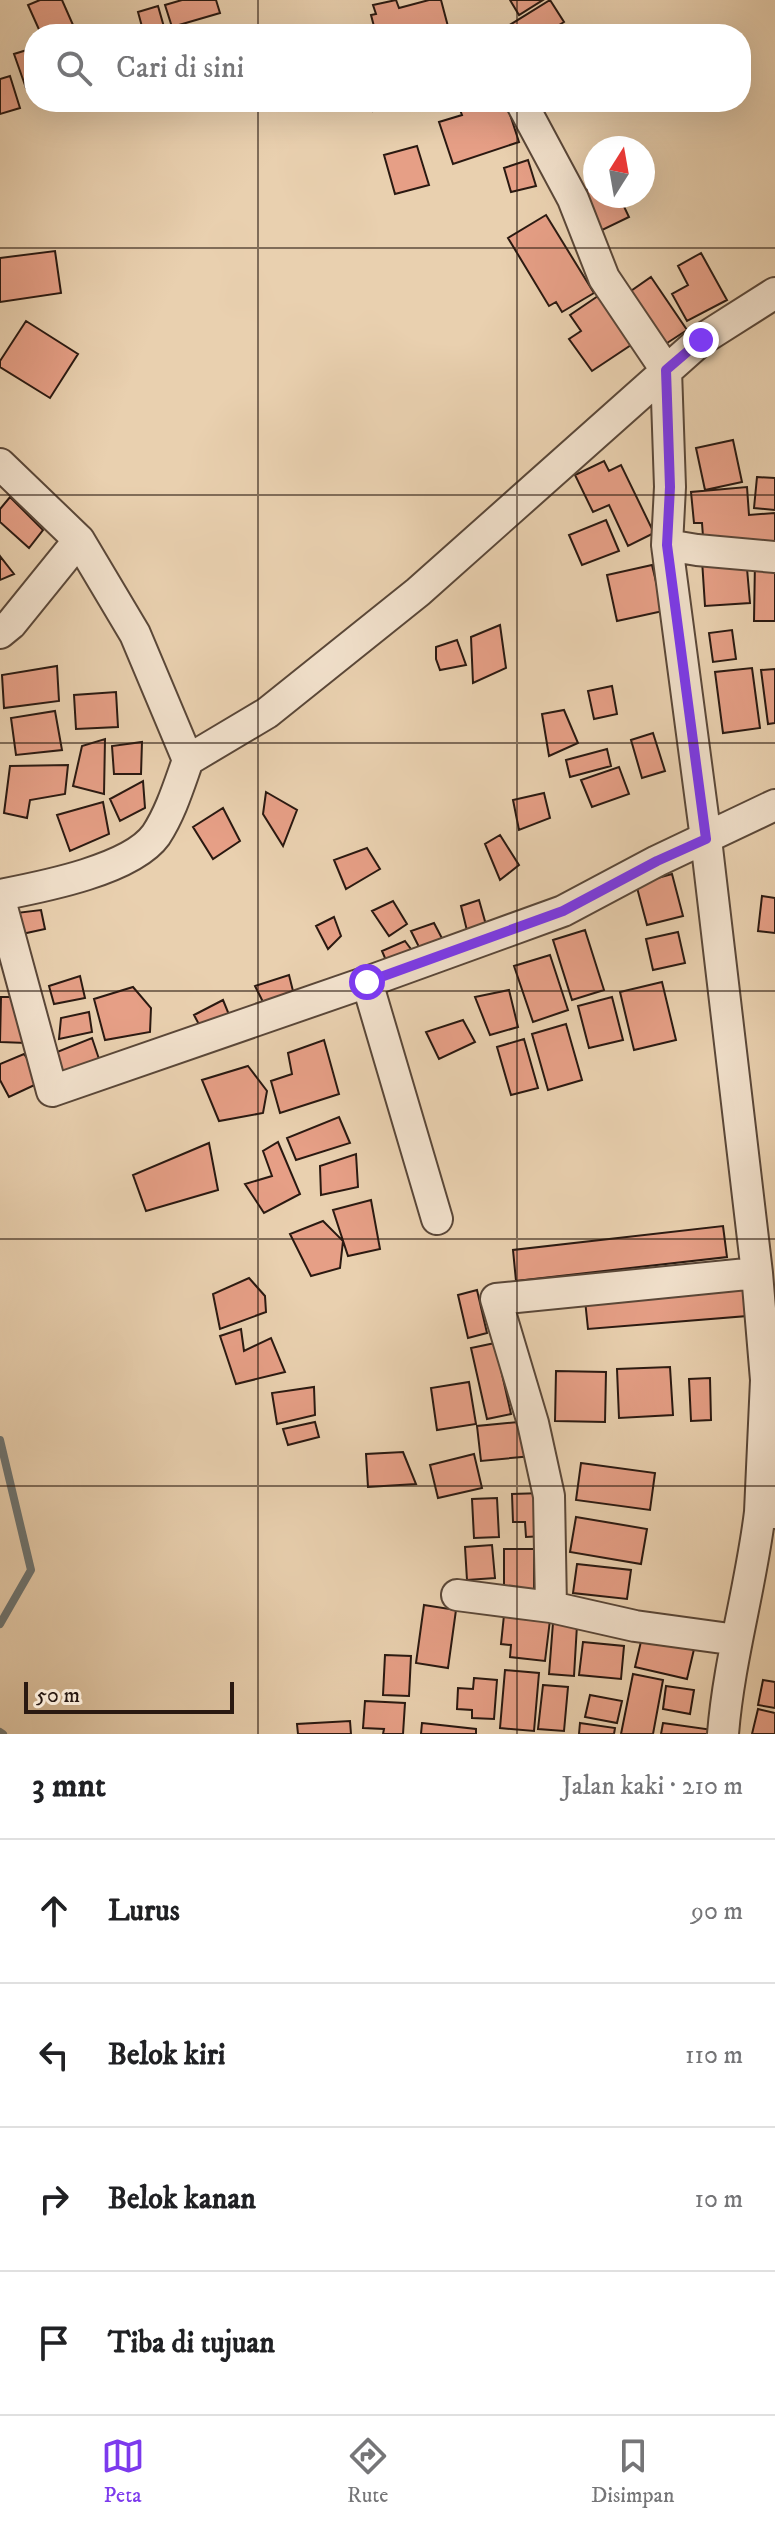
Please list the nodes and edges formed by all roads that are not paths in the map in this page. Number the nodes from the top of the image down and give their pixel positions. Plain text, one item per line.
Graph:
1 (526, 112) edge
2 (775, 293) edge
3 (666, 370) junction
4 (0, 464) edge
5 (79, 540) junction
6 (667, 545) junction
7 (775, 557) edge
8 (0, 633) edge
9 (188, 760) junction
10 (775, 805) edge
11 (706, 839) junction
12 (0, 897) edge
13 (367, 982) junction
14 (437, 1219) dead end
15 (757, 1273) junction
16 (768, 1513) edge
17 (457, 1595) dead end
18 (551, 1607) junction
19 (737, 1640) junction
20 (723, 1734) edge

1 - 3 street
2 - 3 street
3 - 6 street
3 - 9 street
4 - 5 street
5 - 8 street
5 - 9 street
6 - 7 street
6 - 11 street
9 - 12 street
10 - 11 street
11 - 13 street
11 - 15 street
12 - 13 street
13 - 14 street
15 - 16 street
15 - 18 street
16 - 19 street
17 - 18 street
18 - 19 street
19 - 20 street

